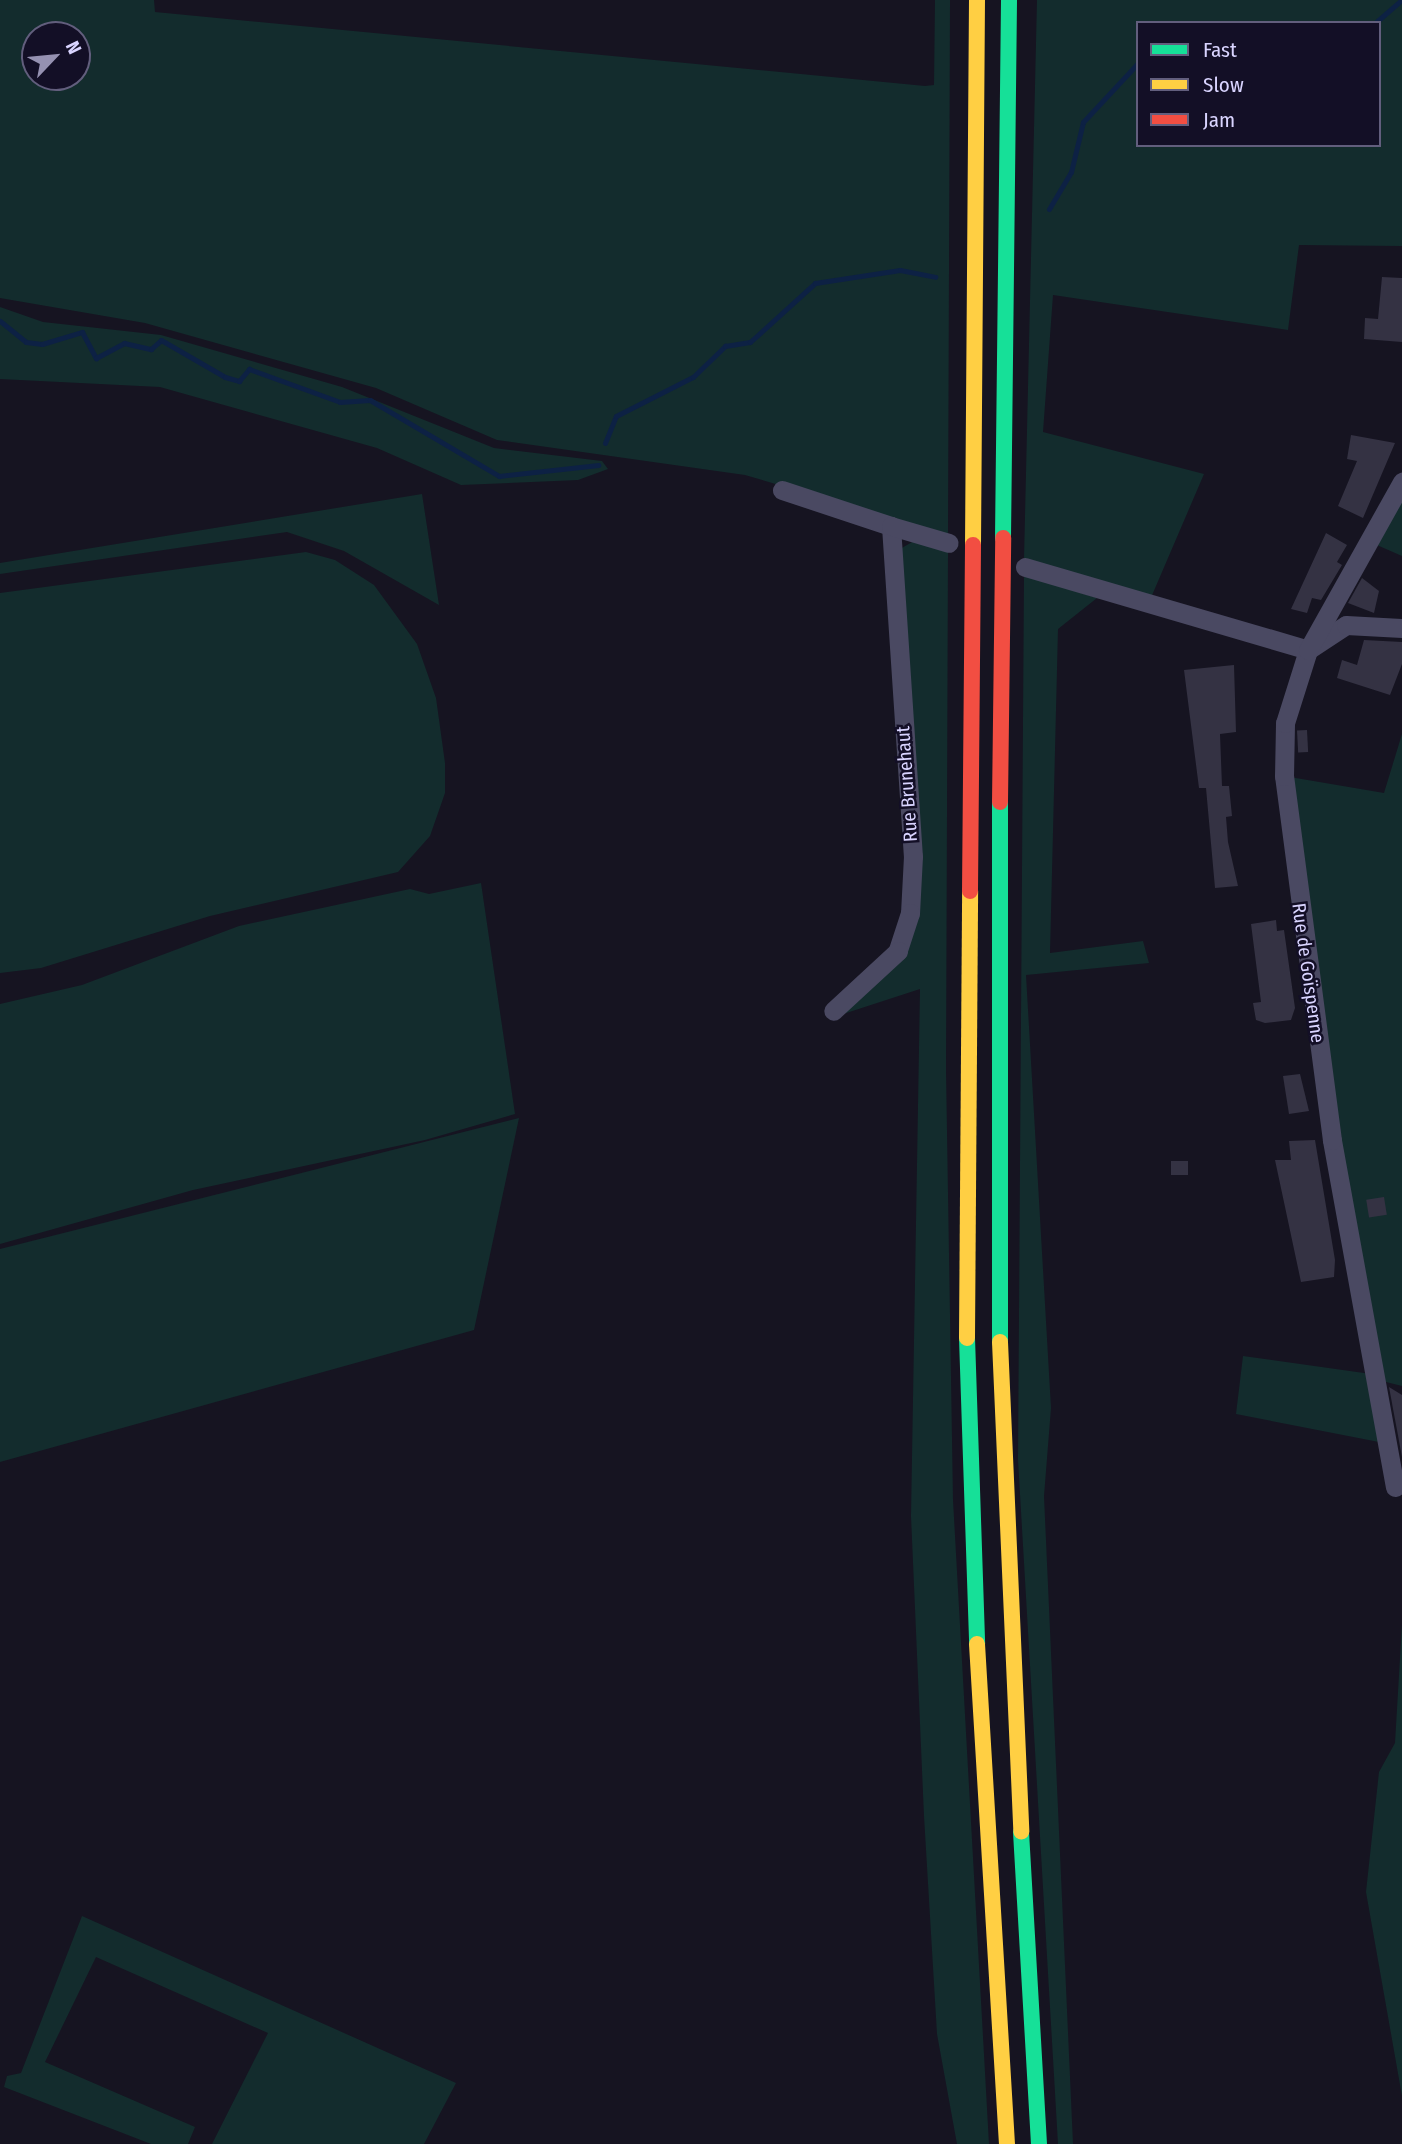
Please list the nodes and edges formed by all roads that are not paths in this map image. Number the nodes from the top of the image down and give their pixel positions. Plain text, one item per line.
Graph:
1 (977, 0) edge
2 (1009, 0) edge
3 (1402, 482) edge
4 (782, 491) dead end
5 (891, 526) junction
6 (949, 543) dead end
7 (1025, 567) dead end
8 (1402, 628) edge
9 (1308, 650) junction
10 (833, 1011) dead end
11 (1395, 1487) dead end
12 (1007, 2144) edge
13 (1039, 2144) edge

1 - 12 highway
2 - 13 highway
3 - 9 street, Rue de Goïspenne
4 - 5 street
5 - 6 street
5 - 10 street, Rue Brunehaut
7 - 9 street
8 - 9 street
9 - 11 street, Rue de Goïspenne

